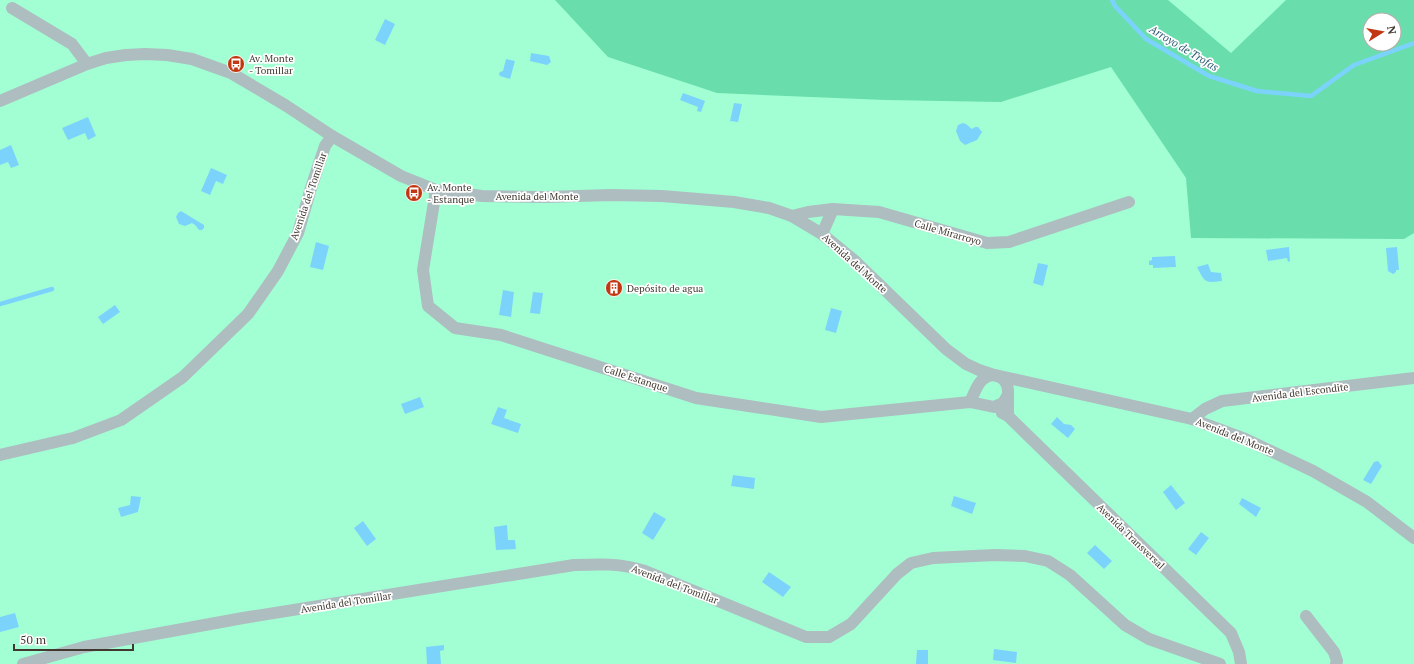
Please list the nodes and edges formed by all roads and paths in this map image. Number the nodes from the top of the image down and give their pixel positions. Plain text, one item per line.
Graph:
1 (12, 8) dead end
2 (87, 64) junction
3 (0, 100) edge
4 (332, 136) junction
5 (436, 190) junction
6 (1129, 202) dead end
7 (833, 209) junction
8 (792, 216) junction
9 (822, 234) junction
10 (966, 364) junction
11 (996, 375) junction
12 (1414, 378) edge
13 (1035, 385) junction
14 (977, 387) junction
15 (1008, 395) junction
16 (970, 402) junction
17 (990, 406) junction
18 (1008, 416) junction
19 (1192, 419) junction
20 (0, 455) edge
21 (1414, 538) edge
22 (1306, 616) dead end
23 (23, 664) edge
24 (1220, 664) edge
25 (1241, 664) edge
26 (1336, 664) edge

1 - 2 street
2 - 3 street, Avenida del Monte
2 - 4 street, Avenida del Monte
4 - 5 street, Avenida del Monte
4 - 20 street, Avenida del Tomillar
5 - 8 street, Avenida del Monte
5 - 16 street, Calle Estanque
6 - 7 street, Calle Mirarroyo
7 - 8 street, Calle Mirarroyo
7 - 9 street
8 - 9 street, Avenida del Monte
9 - 10 street, Avenida del Monte
10 - 11 street, Avenida del Monte
10 - 14 street, Avenida del Monte
11 - 13 street, Avenida del Monte
11 - 14 street
11 - 15 street
12 - 19 street, Avenida del Escondite
13 - 15 street
13 - 19 street, Avenida del Monte
14 - 16 street
14 - 17 street
15 - 17 street
15 - 18 street
16 - 17 street, Calle Estanque
17 - 18 street, Avenida Transversal
18 - 25 street, Avenida Transversal
19 - 21 street, Avenida del Monte
22 - 26 street
23 - 24 street, Avenida del Tomillar

